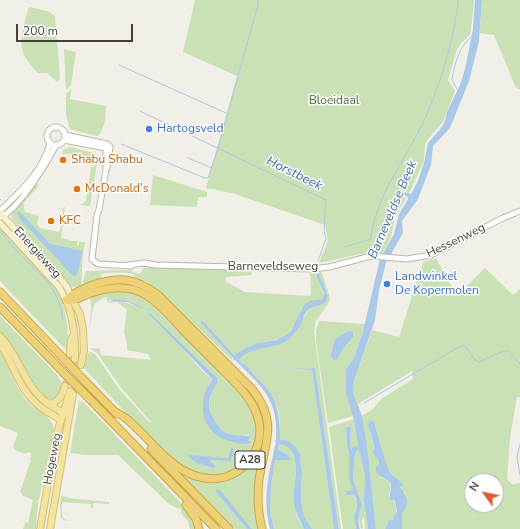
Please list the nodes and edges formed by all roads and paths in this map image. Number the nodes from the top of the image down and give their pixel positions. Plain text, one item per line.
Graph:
1 (64, 137) junction
2 (53, 144) junction
3 (520, 211) edge
4 (1, 214) edge
5 (0, 223) edge
6 (389, 258) joint
7 (0, 292) edge
8 (70, 298) junction
9 (0, 307) edge
10 (0, 336) edge
11 (73, 336) junction
12 (0, 344) edge
13 (70, 354) tunnel mouth
14 (65, 386) tunnel mouth
15 (73, 394) tunnel mouth
16 (48, 404) junction
17 (114, 411) junction
18 (66, 413) junction
19 (61, 420) junction
20 (143, 455) junction
21 (40, 529) edge
22 (50, 529) edge
23 (199, 529) edge
24 (216, 529) edge
25 (229, 529) edge
26 (262, 529) edge

1 - 2 street
1 - 2 street
1 - 6 street, Barneveldseweg
2 - 4 street
3 - 6 street, Hessenweg
4 - 8 main road, Energieweg
5 - 8 main road, Energieweg
7 - 17 highway, A28, bridge
8 - 11 main road
8 - 11 main road
8 - 17 highway, A28
8 - 26 highway, A28
9 - 20 highway, bridge
10 - 16 main road
11 - 13 main road
12 - 19 main road
14 - 16 main road
15 - 18 main road, Hogeweg
16 - 18 main road
17 - 25 highway, A28
18 - 19 main road, Hogeweg
18 - 22 main road, Hogeweg
19 - 21 main road, Hogeweg
20 - 23 highway
20 - 24 highway

